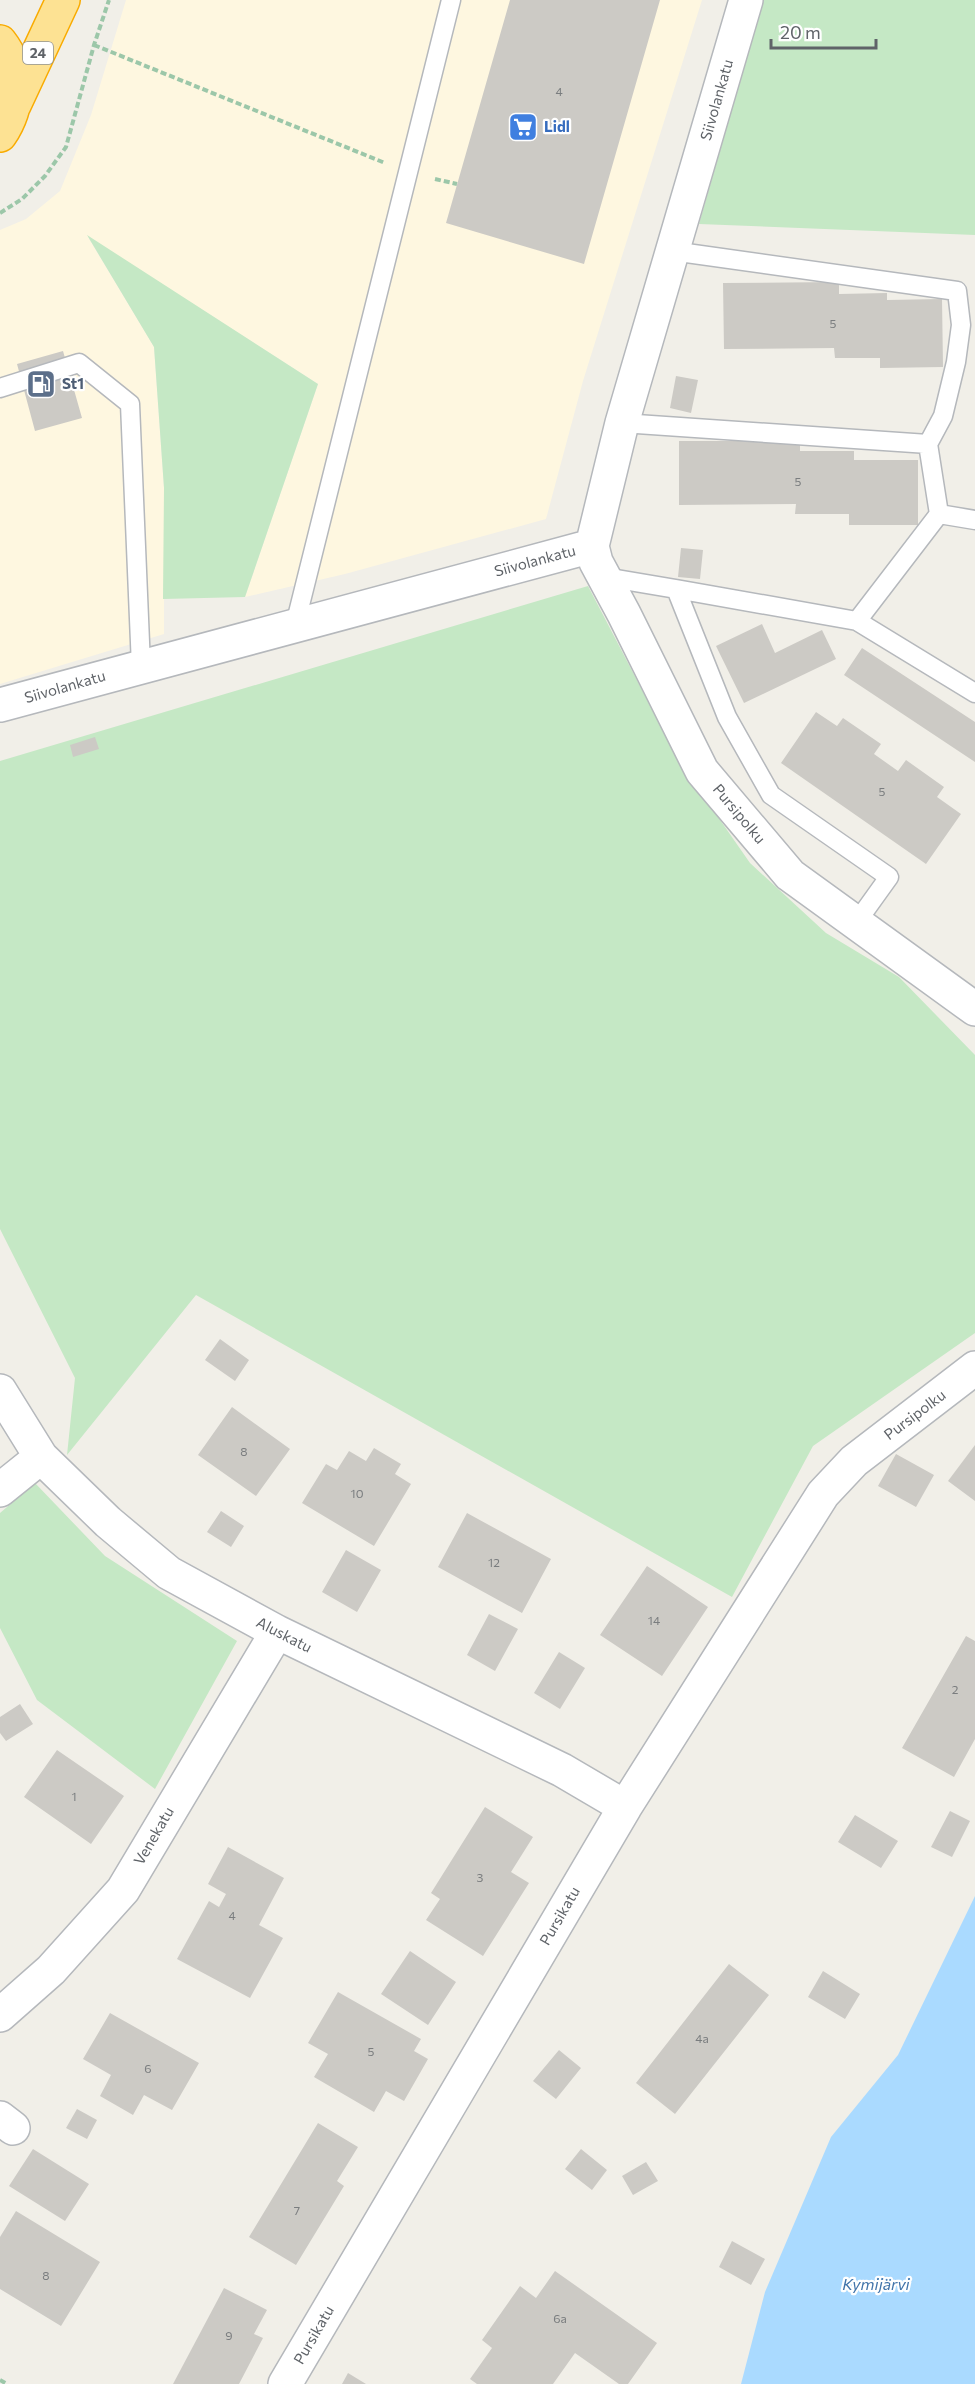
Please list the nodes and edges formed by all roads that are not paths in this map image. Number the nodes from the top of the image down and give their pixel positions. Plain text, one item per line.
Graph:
1 (63, 0) edge
2 (452, 0) edge
3 (746, 0) edge
4 (0, 42) edge
5 (14, 105) junction
6 (0, 135) edge
7 (672, 252) junction
8 (0, 388) edge
9 (622, 423) junction
10 (928, 444) junction
11 (939, 514) junction
12 (975, 520) edge
13 (592, 546) junction
14 (605, 577) junction
15 (676, 589) junction
16 (857, 621) junction
17 (294, 625) junction
18 (141, 666) junction
19 (975, 693) edge
20 (0, 705) edge
21 (856, 923) junction
22 (975, 1009) edge
23 (975, 1368) edge
24 (0, 1391) edge
25 (41, 1457) junction
26 (854, 1461) joint
27 (0, 1490) edge
28 (277, 1632) junction
29 (624, 1807) junction
30 (0, 2015) edge
31 (285, 2384) edge

1 - 5 highway, 24
2 - 17 lane
3 - 7 street, Siivolankatu
4 - 5 highway, 24
5 - 6 highway, 24
7 - 9 street, Siivolankatu
7 - 10 lane
8 - 18 lane
9 - 10 lane
9 - 13 street, Siivolankatu
10 - 11 lane
11 - 12 lane
11 - 16 lane
13 - 14 street, Pursipolku
13 - 17 street, Siivolankatu
14 - 15 lane
14 - 21 street, Pursipolku
15 - 16 lane
15 - 21 lane
16 - 19 lane
17 - 18 street, Siivolankatu
18 - 20 street, Siivolankatu
21 - 22 street, Pursipolku
23 - 26 street, Pursipolku
24 - 25 street, Aluskatu
25 - 27 street
25 - 28 street, Aluskatu
26 - 29 street, Pursikatu
28 - 29 street, Aluskatu
28 - 30 street, Venekatu
29 - 31 street, Pursikatu

